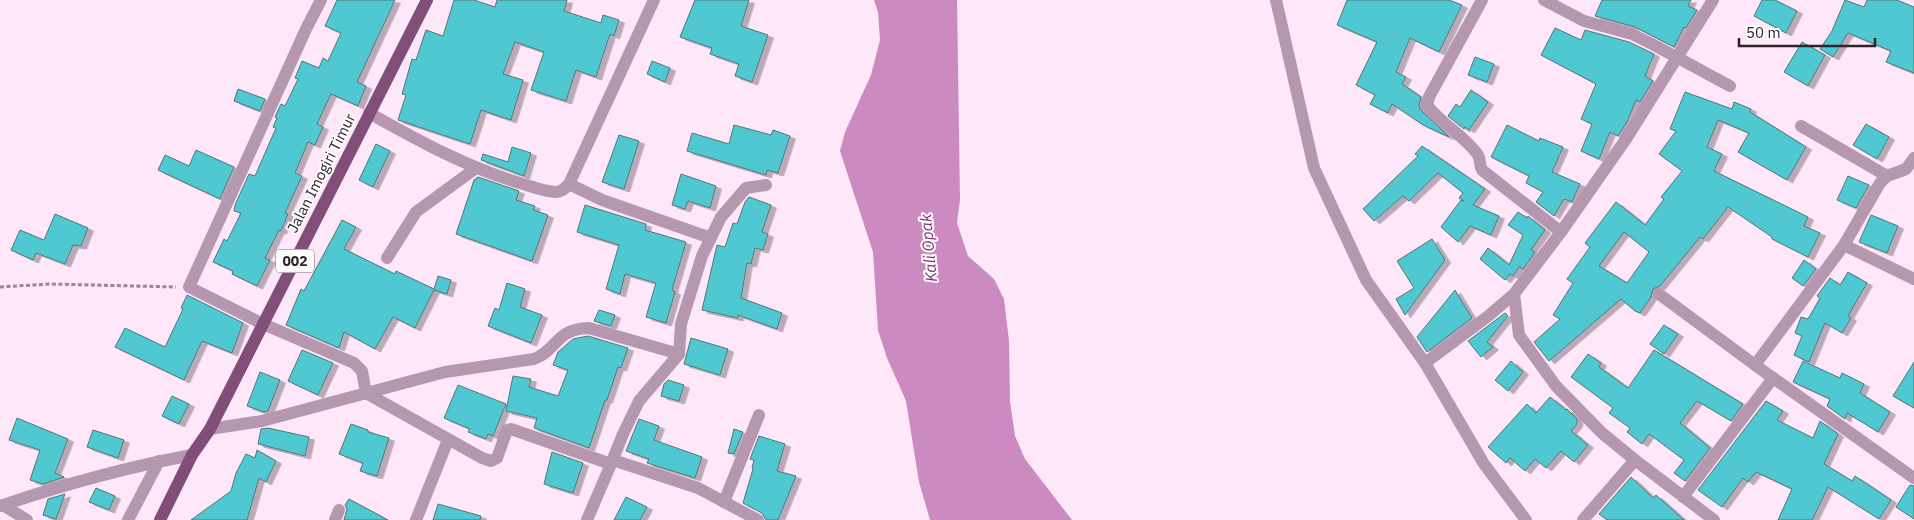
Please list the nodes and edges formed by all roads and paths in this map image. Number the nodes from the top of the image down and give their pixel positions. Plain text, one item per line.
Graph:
1 (321, 0) edge
2 (427, 0) edge
3 (654, 0) edge
4 (1276, 0) edge
5 (1482, 0) edge
6 (1544, 0) edge
7 (1713, 0) edge
8 (1677, 56) junction
9 (1730, 86) dead end
10 (369, 113) junction
11 (1802, 126) dead end
12 (1914, 158) edge
13 (476, 168) junction
14 (1910, 171) edge
15 (1887, 176) junction
16 (569, 184) junction
17 (766, 185) dead end
18 (1561, 232) junction
19 (711, 238) junction
20 (1844, 245) junction
21 (387, 258) dead end
22 (1914, 279) edge
23 (0, 287) edge
24 (189, 287) junction
25 (1514, 294) junction
26 (1659, 294) dead end
27 (263, 324) junction
28 (679, 354) junction
29 (1425, 363) junction
30 (1755, 365) junction
31 (1773, 378) junction
32 (366, 393) junction
33 (759, 415) dead end
34 (210, 429) junction
35 (448, 440) junction
36 (192, 455) junction
37 (1635, 460) junction
38 (159, 461) junction
39 (612, 462) junction
40 (1914, 478) edge
41 (1683, 497) junction
42 (724, 502) junction
43 (2, 506) edge
44 (27, 520) edge
45 (128, 520) edge
46 (160, 520) edge
47 (416, 520) edge
48 (587, 520) edge
49 (758, 520) edge
50 (1526, 520) edge
51 (1583, 520) edge
52 (1714, 520) edge

1 - 24 street
2 - 10 main road, Jalan Imogiri Timur / 002
3 - 16 street
4 - 29 street
5 - 18 street
6 - 8 street
7 - 8 street
8 - 9 street
8 - 18 street
10 - 13 street
10 - 27 main road, Jalan Imogiri Timur / 002
11 - 15 street
12 - 14 street
13 - 16 street
13 - 21 street
14 - 15 street
15 - 20 street
16 - 19 street
17 - 19 street
18 - 25 street
19 - 28 street
20 - 22 street
20 - 30 street
23 - 24 path
24 - 27 street
25 - 29 street
25 - 37 street
26 - 30 street
27 - 32 street
27 - 34 main road, Jalan Imogiri Timur / 002
28 - 32 street
28 - 39 street
29 - 50 street
30 - 31 street
31 - 40 street
31 - 41 street
32 - 34 street
32 - 35 street
33 - 42 street
34 - 36 main road, Jalan Imogiri Timur / 002
35 - 39 street
35 - 47 street
36 - 38 street
36 - 46 main road, Jalan Imogiri Timur / 002
37 - 41 street
37 - 51 street
38 - 43 street
38 - 45 street
39 - 42 street
39 - 48 street
41 - 52 street
42 - 49 street
43 - 44 street

